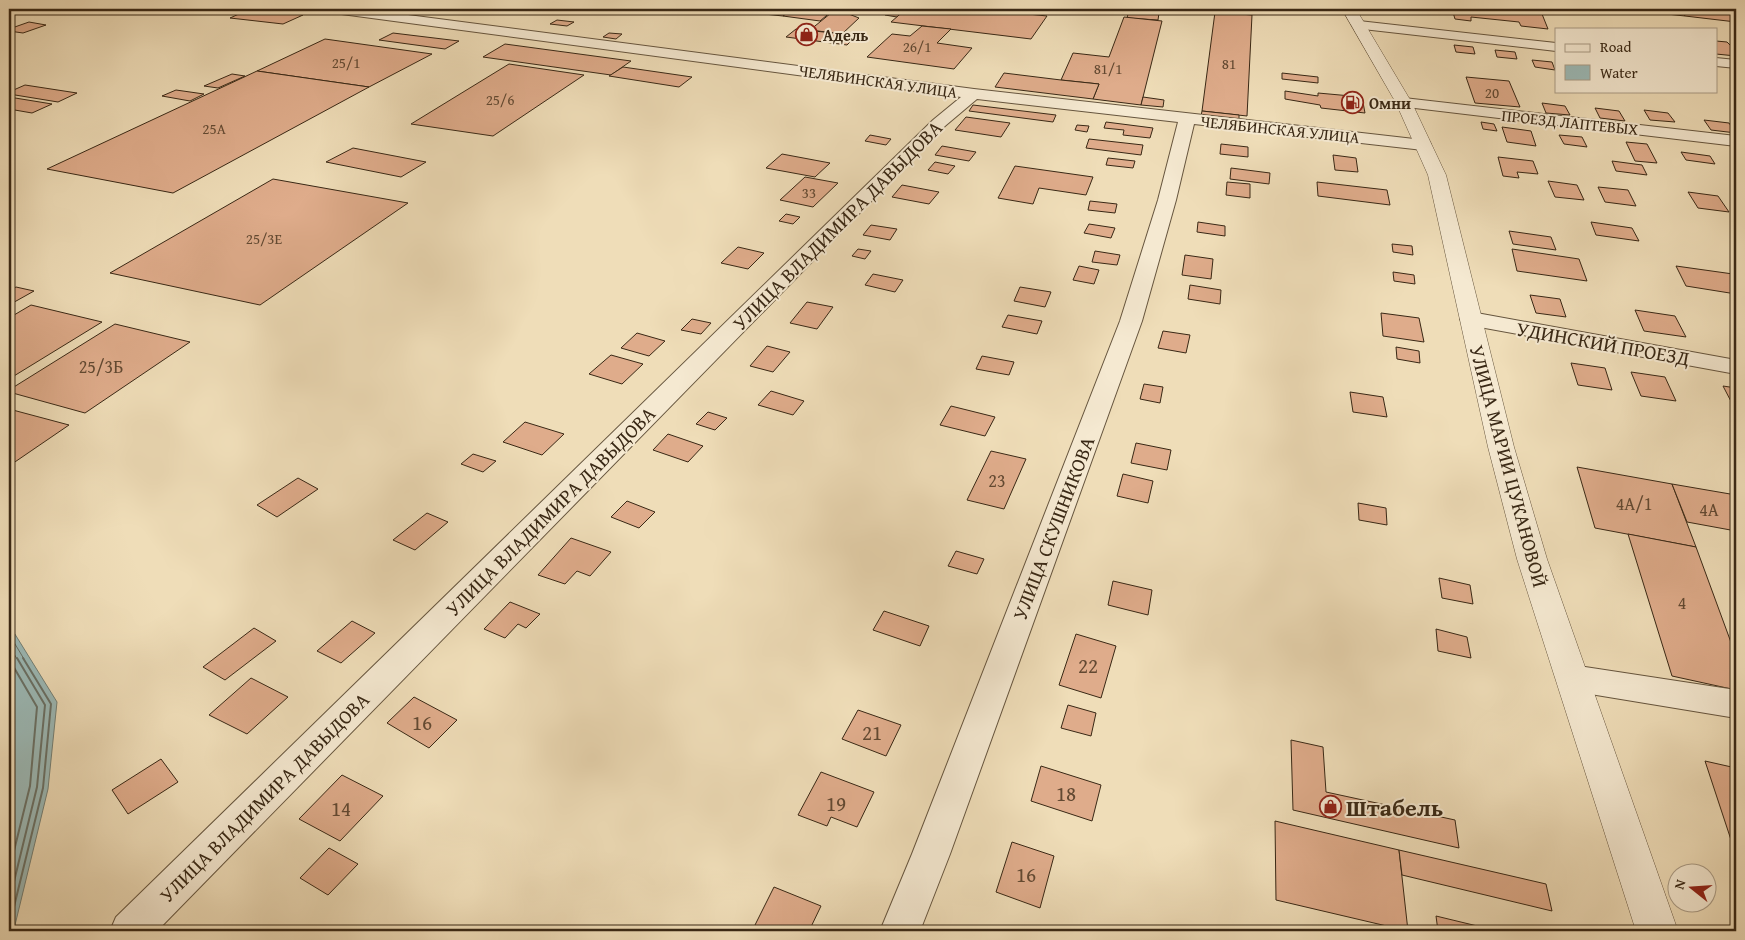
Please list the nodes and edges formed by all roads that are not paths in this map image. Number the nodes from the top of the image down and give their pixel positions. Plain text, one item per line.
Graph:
1 (334, 9) edge
2 (1354, 17) edge
3 (1555, 47) edge
4 (1718, 62) edge
5 (1736, 64) edge
6 (974, 94) junction
7 (1404, 104) junction
8 (1187, 119) junction
9 (1736, 141) edge
10 (1423, 145) junction
11 (1470, 319) junction
12 (1736, 367) edge
13 (1572, 678) junction
14 (1736, 704) edge
15 (130, 931) edge
16 (900, 931) edge
17 (1657, 931) edge

1 - 6 street, ЧЕЛЯБИНСКАЯ УЛИЦА
2 - 3 street
2 - 7 street, УЛИЦА МАРИИ ЦУКАНОВОЙ
4 - 5 street
6 - 8 street, ЧЕЛЯБИНСКАЯ УЛИЦА
6 - 15 street, УЛИЦА ВЛАДИМИРА ДАВЫДОВА
7 - 9 street, ПРОЕЗД ЛАПТЕВЫХ
7 - 10 street, УЛИЦА МАРИИ ЦУКАНОВОЙ
8 - 10 street, ЧЕЛЯБИНСКАЯ УЛИЦА
8 - 16 street, УЛИЦА СКУШНИКОВА
10 - 11 street, УЛИЦА МАРИИ ЦУКАНОВОЙ
11 - 12 street, УДИНСКИЙ ПРОЕЗД
11 - 13 street, УЛИЦА МАРИИ ЦУКАНОВОЙ
13 - 14 street
13 - 17 street, УЛИЦА МАРИИ ЦУКАНОВОЙ

